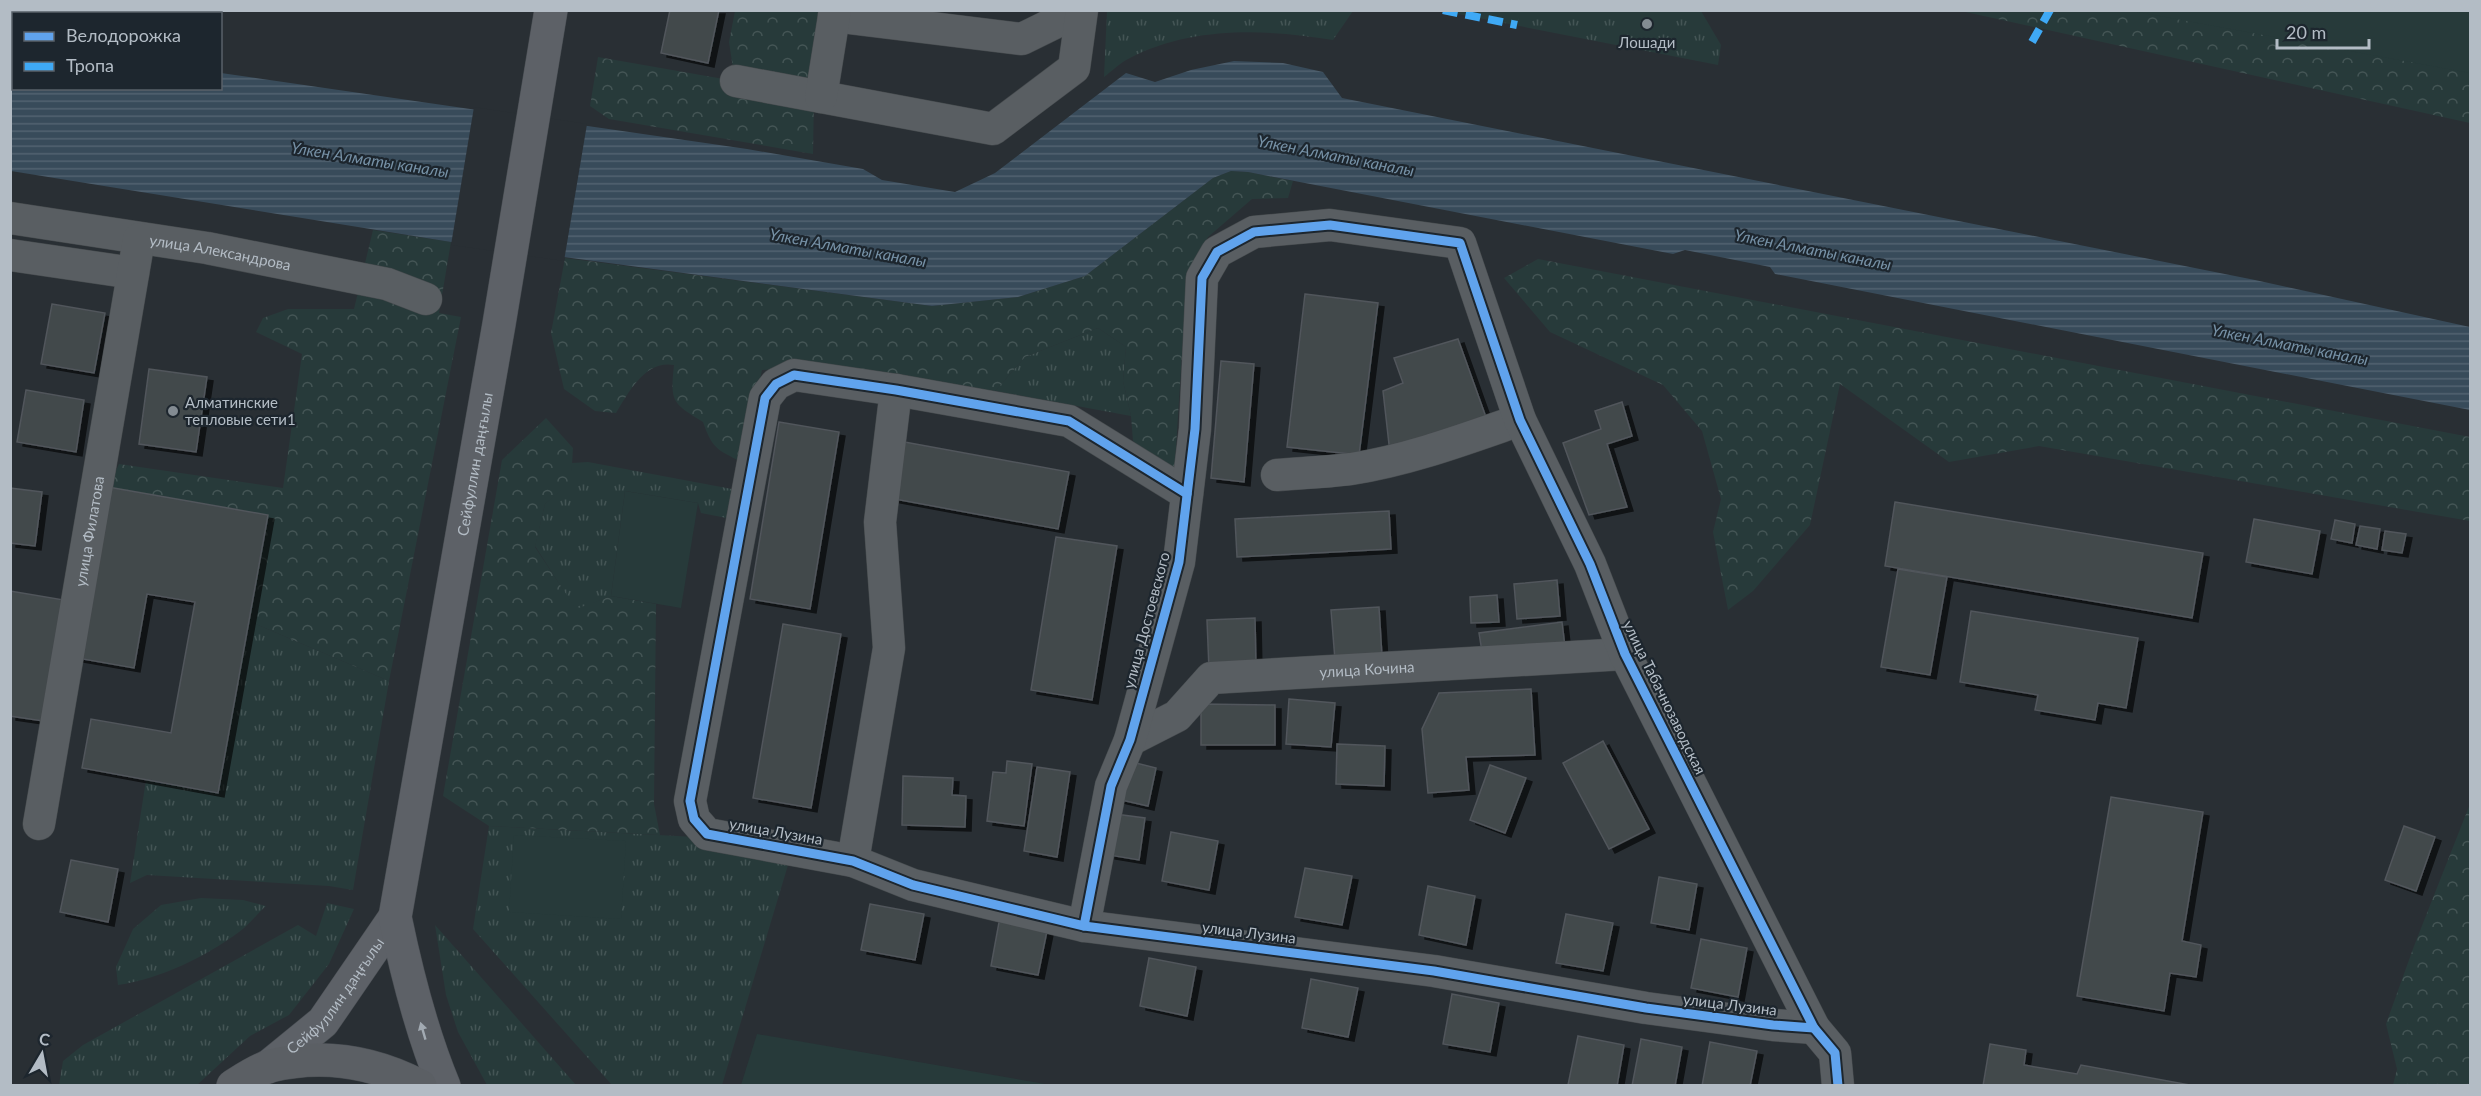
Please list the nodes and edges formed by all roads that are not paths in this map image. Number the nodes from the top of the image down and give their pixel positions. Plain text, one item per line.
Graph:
1 (1082, 10) edge
2 (835, 13) edge
3 (549, 22) edge
4 (736, 81) dead end
5 (820, 97) junction
6 (10, 219) edge
7 (139, 239) junction
8 (10, 255) edge
9 (133, 273) junction
10 (1202, 278) joint
11 (426, 299) dead end
12 (896, 390) junction
13 (1520, 420) junction
14 (1277, 475) dead end
15 (1187, 494) junction
16 (1624, 654) junction
17 (1130, 740) junction
18 (39, 824) dead end
19 (853, 861) junction
20 (395, 917) junction
21 (1084, 926) junction
22 (1814, 1028) junction
23 (268, 1067) junction
24 (232, 1086) edge
25 (420, 1086) edge
26 (444, 1086) edge
27 (1838, 1086) edge

1 - 2 street
1 - 5 street
2 - 5 street
3 - 20 main road, Сейфуллин даңғылы
4 - 5 street
6 - 7 street, улица Александрова
7 - 9 street, улица Филатова
7 - 11 street, улица Александрова
8 - 9 street
9 - 18 street, улица Филатова
10 - 13 street, улица Табачнозаводская
10 - 15 street, улица Достоевского
12 - 15 street
12 - 19 street
12 - 19 street, улица Лузина
13 - 14 street
13 - 16 street, улица Табачнозаводская
15 - 17 street, улица Достоевского
16 - 17 street, улица Кочина
16 - 22 street, улица Табачнозаводская
17 - 21 street, улица Достоевского
19 - 21 street, улица Лузина
20 - 23 main road, Сейфуллин даңғылы
26 -> 20 main road, Сейфуллин даңғылы
21 - 22 street, улица Лузина
22 - 27 street, улица Табачнозаводская
23 - 24 main road
23 - 25 main road

